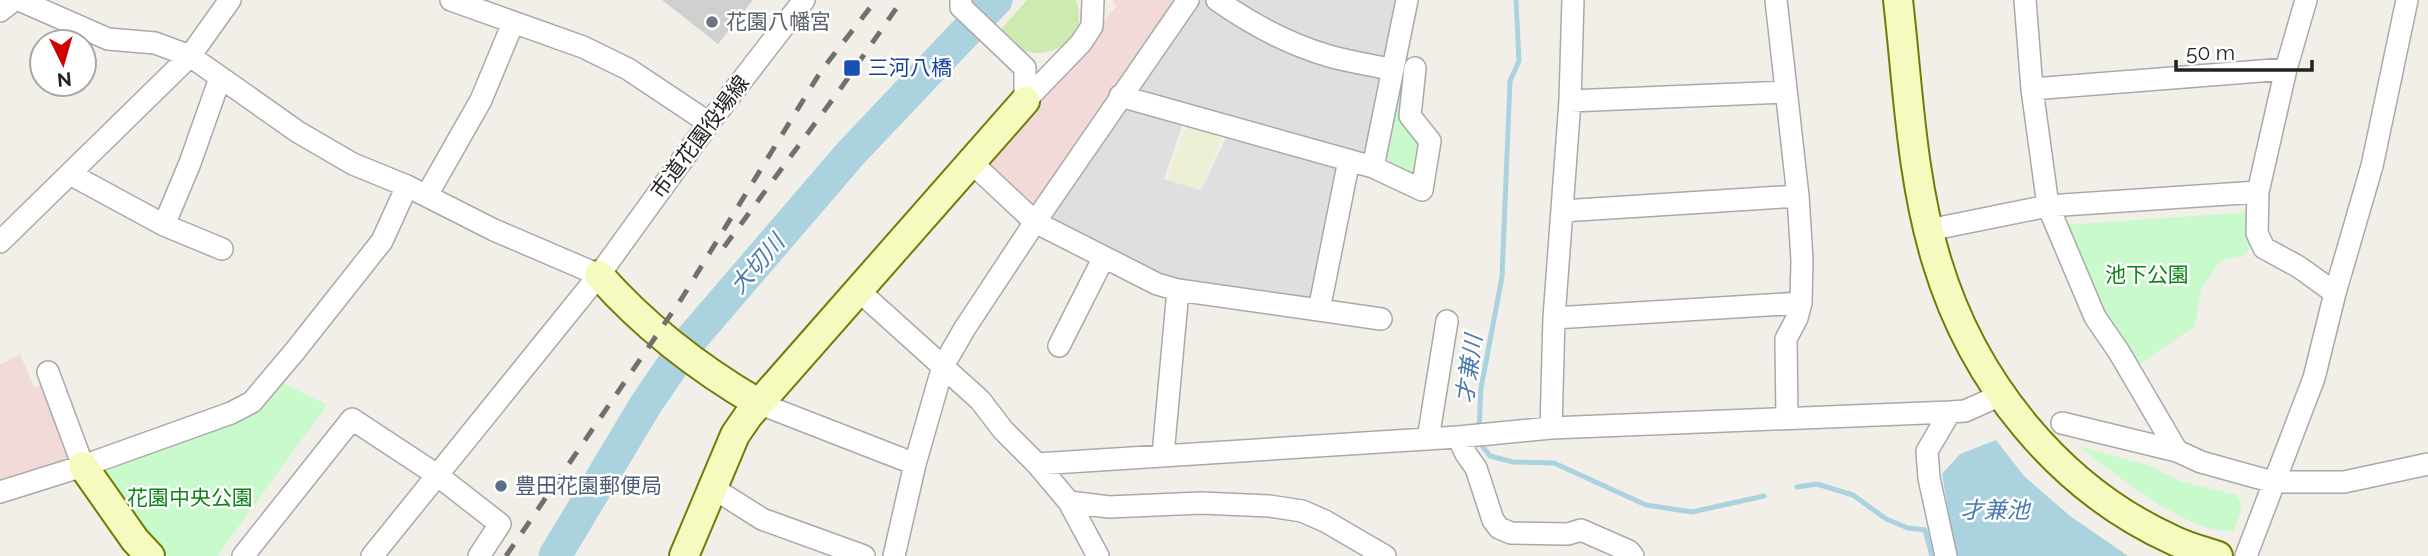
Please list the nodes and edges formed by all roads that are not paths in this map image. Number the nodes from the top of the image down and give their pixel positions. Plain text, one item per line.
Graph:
1 (17, 0) edge
2 (230, 0) edge
3 (451, 0) edge
4 (804, 0) edge
5 (961, 0) edge
6 (1094, 0) edge
7 (1188, 0) edge
8 (1217, 0) edge
9 (1407, 0) edge
10 (1573, 0) edge
11 (1758, 0) edge
12 (1775, 0) edge
13 (1898, 0) edge
14 (2025, 0) edge
15 (2306, 0) edge
16 (2407, 0) edge
17 (484, 5) edge
18 (0, 10) edge
19 (513, 23) junction
20 (190, 56) junction
21 (1059, 65) junction
22 (1025, 68) junction
23 (1415, 68) dead end
24 (2286, 69) junction
25 (1394, 70) junction
26 (220, 78) junction
27 (2032, 89) junction
28 (1786, 92) junction
29 (1120, 96) junction
30 (1025, 101) junction
31 (1570, 101) junction
32 (709, 123) junction
33 (1349, 160) junction
34 (972, 163) junction
35 (1373, 167) junction
36 (70, 174) junction
37 (407, 186) junction
38 (2258, 192) junction
39 (427, 195) junction
40 (1798, 196) junction
41 (2048, 205) junction
42 (1562, 211) junction
43 (1035, 222) junction
44 (164, 225) junction
45 (1929, 230) junction
46 (0, 242) edge
47 (222, 249) dead end
48 (1104, 257) junction
49 (599, 275) junction
50 (1178, 290) junction
51 (859, 291) junction
52 (2335, 293) junction
53 (1801, 303) junction
54 (1319, 310) junction
55 (1381, 318) dead end
56 (1554, 318) junction
57 (1447, 321) dead end
58 (1059, 346) dead end
59 (943, 366) junction
60 (48, 372) dead end
61 (2001, 395) junction
62 (758, 403) junction
63 (1950, 412) junction
64 (1787, 418) junction
65 (2062, 423) dead end
66 (1551, 428) junction
67 (1473, 436) junction
68 (1428, 439) junction
69 (2177, 450) junction
70 (1163, 455) junction
71 (915, 464) junction
72 (1037, 464) junction
73 (2428, 464) edge
74 (83, 466) junction
75 (437, 475) junction
76 (2273, 482) junction
77 (713, 488) junction
78 (0, 492) edge
79 (1069, 502) junction
80 (139, 553) edge
81 (1376, 554) edge
82 (243, 556) edge
83 (372, 556) edge
84 (479, 556) edge
85 (684, 556) edge
86 (864, 556) edge
87 (894, 556) edge
88 (1098, 556) edge
89 (1633, 556) edge
90 (1946, 556) edge
91 (2218, 556) edge
92 (2246, 556) edge

1 - 18 street
1 - 20 street
2 - 20 street
3 - 17 street
4 - 32 street, 市道花園役場線
5 - 22 street
6 - 21 street
7 - 29 street
8 - 25 street
9 - 25 street
10 - 31 street
11 - 12 street
12 - 28 street
13 - 45 street
14 - 27 street
15 - 24 street
16 - 52 street
17 - 19 street
19 - 32 street
19 - 39 street
20 - 26 street
20 - 36 street
21 - 22 street
21 - 30 street
22 - 30 street
23 - 35 street
24 - 27 street
24 - 38 street
25 - 35 street
26 - 37 street
26 - 44 street
27 - 41 street
28 - 31 street
28 - 40 street
29 - 33 street
29 - 43 street
30 - 34 street
31 - 42 street
32 - 49 street, 市道花園役場線
33 - 35 street
33 - 54 street
34 - 43 street
34 - 51 street
36 - 44 street
36 - 46 street
37 - 39 street
37 - 74 street
38 - 41 street
38 - 52 street
39 - 49 street
40 - 42 street
40 - 53 street
41 - 45 street
41 - 69 street
42 - 56 street
43 - 48 street
43 - 59 street
44 - 47 street
45 - 61 street
48 - 50 street
48 - 58 street
49 - 62 street
49 - 75 street, 市道花園役場線
50 - 54 street
50 - 70 street
51 - 59 street
51 - 62 street
52 - 76 street
53 - 56 street
53 - 64 street
54 - 55 street
56 - 66 street
57 - 68 street
59 - 71 street
59 - 72 street
60 - 74 street
61 - 63 street
61 - 91 street
62 - 71 street
62 - 77 street
63 - 64 street
63 - 90 street
64 - 66 street
65 - 69 street
66 - 67 street
67 - 68 street
67 - 89 street
68 - 70 street
69 - 76 street
70 - 72 street
71 - 87 street
72 - 79 street
73 - 76 street
74 - 78 street
74 - 80 street
75 - 82 street
75 - 83 street, 市道花園役場線
75 - 84 street
76 - 92 street
77 - 85 street
77 - 86 street
79 - 81 street
79 - 88 street

